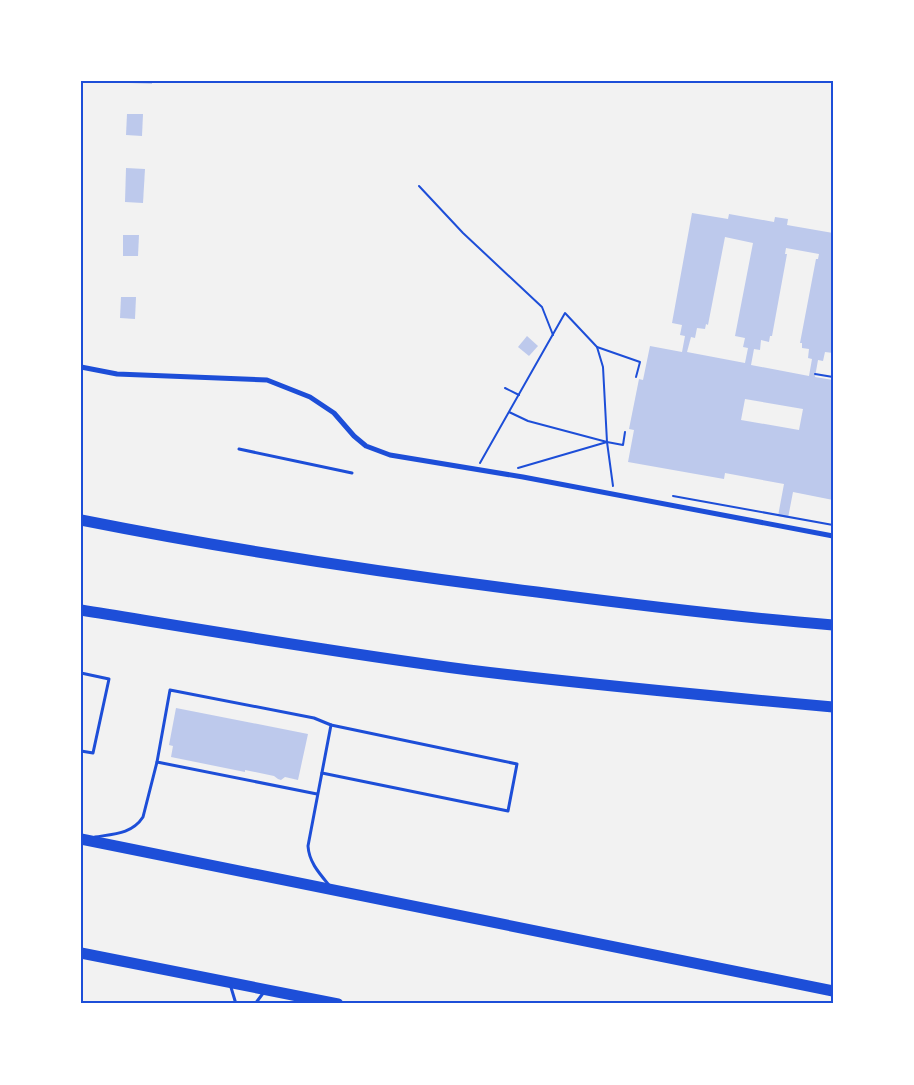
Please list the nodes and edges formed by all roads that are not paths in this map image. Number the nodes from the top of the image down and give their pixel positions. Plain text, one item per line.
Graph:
1 (81, 367) edge
2 (239, 449) dead end
3 (352, 473) dead end
4 (81, 520) edge
5 (833, 536) edge
6 (81, 610) edge
7 (833, 625) edge
8 (81, 673) edge
9 (833, 707) edge
10 (330, 725) junction
11 (81, 751) edge
12 (157, 762) junction
13 (322, 773) junction
14 (317, 794) junction
15 (82, 839) edge
16 (334, 890) junction
17 (81, 953) edge
18 (229, 982) junction
19 (266, 989) junction
20 (833, 991) edge
21 (236, 1004) edge
22 (255, 1004) edge
23 (338, 1004) edge

1 - 5 street
2 - 3 lane
4 - 7 highway
6 - 9 highway
8 - 11 lane
10 - 12 lane
10 - 13 lane
10 - 13 lane
12 - 14 lane
12 - 15 lane
13 - 14 lane
14 - 16 lane
15 - 16 highway
16 - 20 highway
17 - 18 highway
18 - 19 highway
18 - 21 lane
19 - 22 lane
19 - 23 highway

